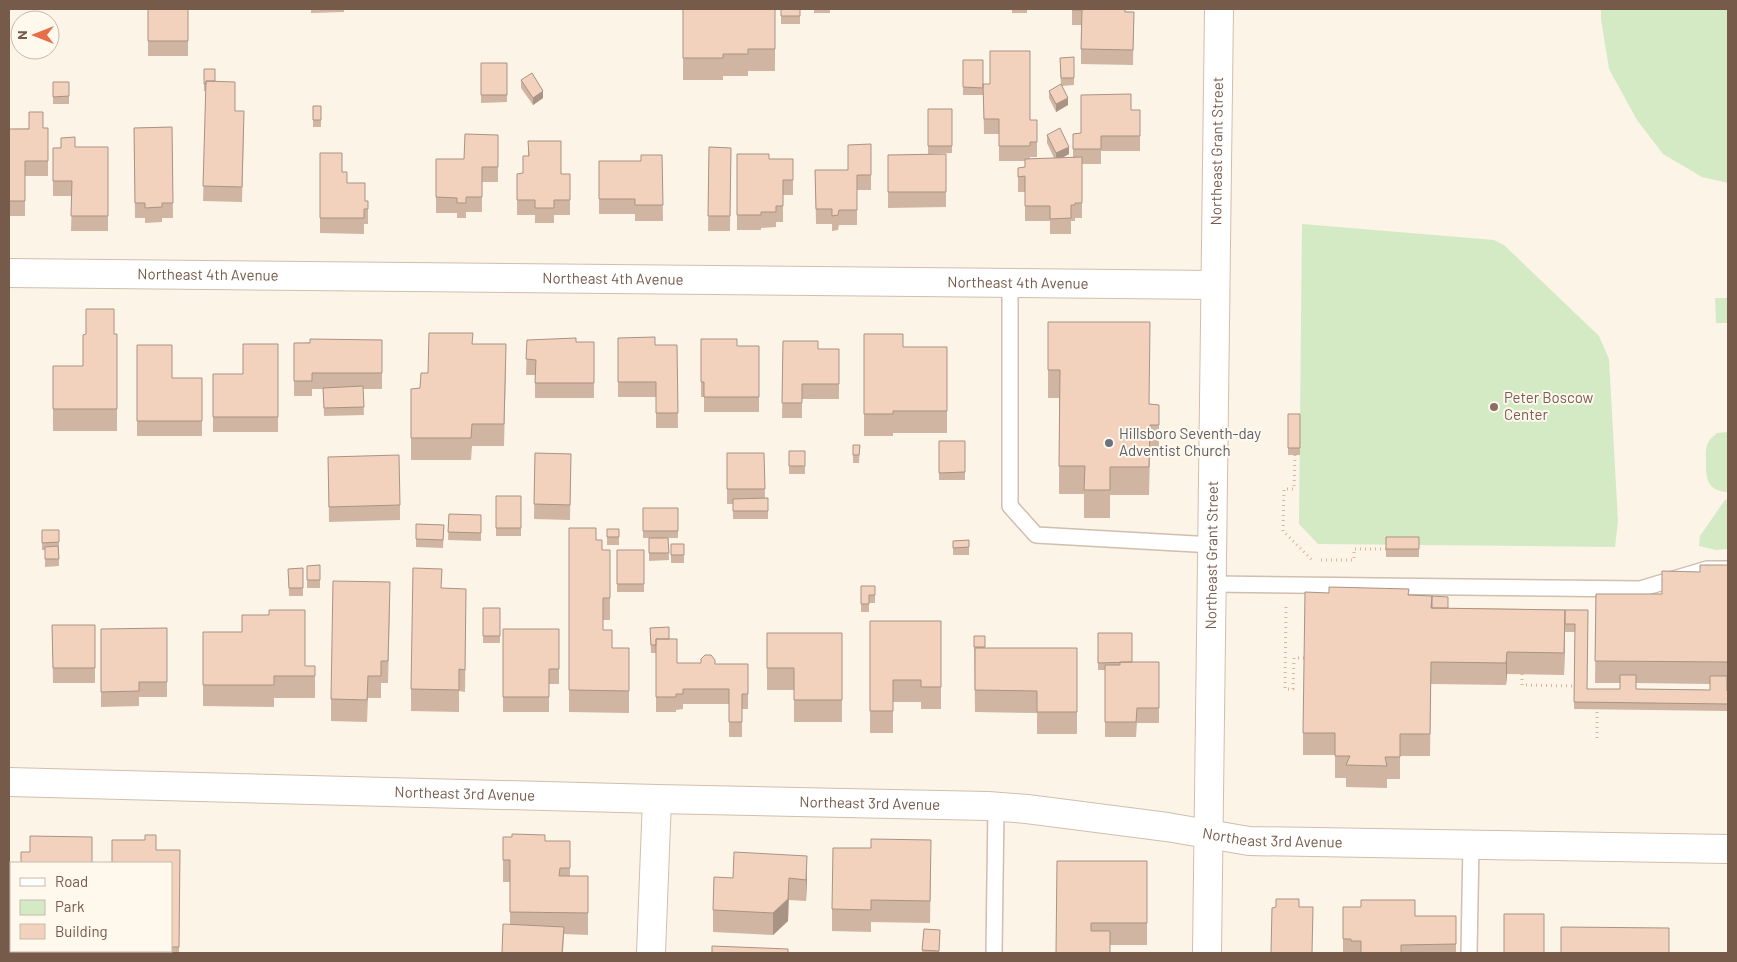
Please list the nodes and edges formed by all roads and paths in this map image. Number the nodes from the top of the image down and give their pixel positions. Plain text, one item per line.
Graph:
1 (1219, 9) edge
2 (9, 273) edge
3 (1010, 282) junction
4 (1216, 285) junction
5 (1295, 456) edge
6 (1213, 545) junction
7 (1386, 549) edge
8 (1728, 569) edge
9 (1212, 584) junction
10 (1286, 601) dead end
11 (1305, 658) edge
12 (1522, 674) edge
13 (1574, 686) edge
14 (1597, 703) edge
15 (1596, 738) dead end
16 (9, 782) edge
17 (657, 799) junction
18 (996, 807) junction
19 (1209, 834) junction
20 (1471, 845) junction
21 (1728, 849) edge
22 (650, 953) edge
23 (994, 953) edge
24 (1207, 953) edge
25 (1469, 953) edge

1 - 4 street, Northeast Grant Street
2 - 3 street, Northeast 4th Avenue
3 - 4 street, Northeast 4th Avenue
3 - 6 lane
4 - 6 street, Northeast Grant Street
5 - 7 path
6 - 9 street, Northeast Grant Street
8 - 9 lane
9 - 19 street, Northeast Grant Street
10 - 11 path
12 - 13 path
14 - 15 path
16 - 17 street, Northeast 3rd Avenue
17 - 18 street, Northeast 3rd Avenue
17 - 22 street
18 - 19 street, Northeast 3rd Avenue
18 - 23 lane
19 - 20 street, Northeast 3rd Avenue
19 - 24 street, Northeast Grant Street
20 - 21 street, Northeast 3rd Avenue
20 - 25 lane

